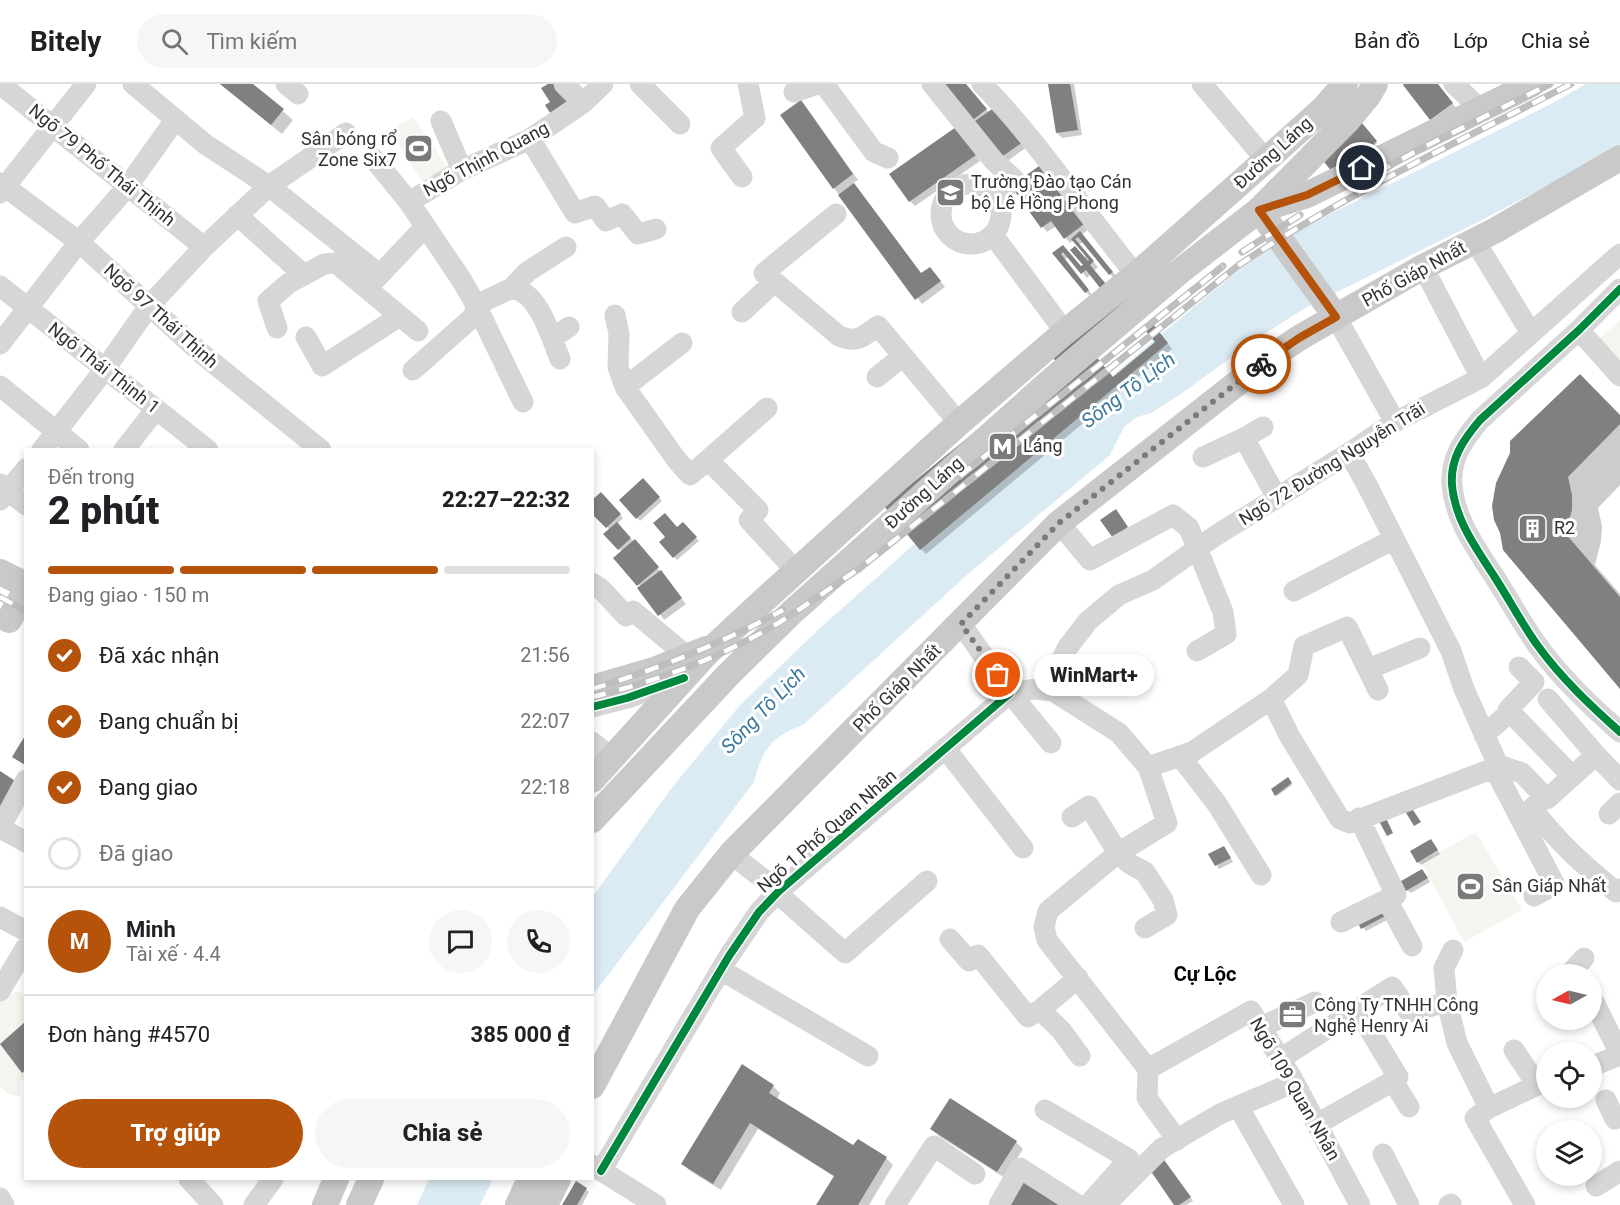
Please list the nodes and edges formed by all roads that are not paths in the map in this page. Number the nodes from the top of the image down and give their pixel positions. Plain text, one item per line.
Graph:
1 (0, 84) edge
2 (86, 84) edge
3 (133, 84) edge
4 (564, 84) edge
5 (603, 84) edge
6 (640, 84) edge
7 (748, 84) edge
8 (818, 84) edge
9 (825, 84) edge
10 (932, 84) edge
11 (982, 84) edge
12 (1202, 84) edge
13 (1345, 84) edge
14 (1375, 84) edge
15 (1454, 84) edge
16 (1532, 84) edge
17 (794, 92) dead end
18 (583, 103) junction
19 (1480, 109) junction
20 (175, 120) junction
21 (441, 120) dead end
22 (680, 124) dead end
23 (54, 126) junction
24 (346, 134) dead end
25 (530, 139) junction
26 (888, 158) dead end
27 (1620, 158) edge
28 (374, 159) dead end
29 (1266, 160) junction
30 (462, 170) junction
31 (742, 177) dead end
32 (128, 186) junction
33 (269, 186) junction
34 (2, 188) edge
35 (995, 196) junction
36 (409, 202) junction
37 (1259, 210) junction
38 (836, 214) dead end
39 (237, 215) junction
40 (425, 227) junction
41 (656, 229) dead end
42 (993, 235) junction
43 (1475, 241) junction
44 (79, 242) junction
45 (204, 247) junction
46 (566, 247) dead end
47 (1620, 254) edge
48 (1423, 267) junction
49 (304, 275) junction
50 (1136, 275) junction
51 (373, 281) junction
52 (774, 282) junction
53 (0, 286) edge
54 (512, 288) junction
55 (1620, 289) edge
56 (476, 305) junction
57 (149, 306) junction
58 (29, 309) junction
59 (1331, 309) junction
60 (742, 312) dead end
61 (615, 315) dead end
62 (400, 316) junction
63 (277, 327) dead end
64 (1579, 330) junction
65 (418, 331) dead end
66 (1065, 332) junction
67 (1531, 333) junction
68 (306, 337) dead end
69 (682, 342) dead end
70 (0, 344) edge
71 (903, 356) junction
72 (560, 359) dead end
73 (1028, 364) junction
74 (105, 369) junction
75 (413, 370) dead end
76 (1620, 375) edge
77 (877, 377) dead end
78 (1481, 378) junction
79 (0, 386) edge
80 (1045, 386) junction
81 (625, 387) junction
82 (523, 402) dead end
83 (766, 408) dead end
84 (156, 409) junction
85 (1395, 422) junction
86 (959, 423) junction
87 (1263, 427) dead end
88 (57, 432) junction
89 (1244, 438) junction
90 (44, 448) edge
91 (77, 448) edge
92 (126, 448) edge
93 (205, 448) edge
94 (319, 448) edge
95 (1349, 453) junction
96 (1203, 457) dead end
97 (708, 460) junction
98 (24, 471) edge
99 (2, 492) edge
100 (1276, 498) junction
101 (24, 505) edge
102 (1059, 523) junction
103 (1394, 538) junction
104 (1196, 549) junction
105 (0, 572) edge
106 (797, 572) junction
107 (24, 584) edge
108 (594, 584) edge
109 (1294, 591) dead end
110 (24, 594) edge
111 (11, 621) edge
112 (961, 624) junction
113 (1538, 646) junction
114 (1420, 648) dead end
115 (1197, 651) dead end
116 (686, 667) junction
117 (1520, 667) dead end
118 (1368, 669) junction
119 (1052, 676) dead end
120 (594, 687) edge
121 (1378, 690) dead end
122 (1593, 691) dead end
123 (1010, 693) junction
124 (1271, 699) junction
125 (1548, 699) dead end
126 (594, 706) edge
127 (1506, 707) junction
128 (1620, 732) edge
129 (1484, 735) junction
130 (1051, 743) dead end
131 (945, 748) junction
132 (602, 750) edge
133 (1596, 754) junction
134 (1180, 756) junction
135 (1496, 766) junction
136 (1148, 767) junction
137 (594, 774) edge
138 (1572, 776) junction
139 (1620, 780) edge
140 (24, 784) edge
141 (1546, 798) junction
142 (594, 818) edge
143 (1072, 818) dead end
144 (1359, 818) junction
145 (0, 828) edge
146 (24, 841) edge
147 (1023, 848) dead end
148 (1119, 853) junction
149 (731, 854) junction
150 (1262, 874) dead end
151 (927, 881) dead end
152 (1620, 889) edge
153 (778, 892) junction
154 (1534, 896) dead end
155 (1387, 900) junction
156 (0, 917) edge
157 (1341, 922) dead end
158 (1145, 928) dead end
159 (24, 930) edge
160 (950, 939) dead end
161 (1412, 946) dead end
162 (24, 950) edge
163 (1453, 951) dead end
164 (721, 970) junction
165 (1078, 978) junction
166 (0, 991) edge
167 (1315, 1002) dead end
168 (1446, 1002) junction
169 (1357, 1009) junction
170 (1040, 1010) junction
171 (1602, 1018) edge
172 (1261, 1028) junction
173 (1514, 1050) dead end
174 (1620, 1054) edge
175 (868, 1056) dead end
176 (1080, 1056) dead end
177 (1280, 1059) junction
178 (1602, 1062) edge
179 (1148, 1069) junction
180 (1536, 1076) edge
181 (1293, 1078) junction
182 (1393, 1081) junction
183 (594, 1082) edge
184 (1536, 1086) edge
185 (1606, 1100) dead end
186 (1238, 1106) junction
187 (1409, 1107) dead end
188 (1489, 1108) junction
189 (1045, 1110) dead end
190 (1620, 1116) edge
191 (1317, 1124) junction
192 (1177, 1140) junction
193 (1383, 1154) dead end
194 (597, 1168) edge
195 (1620, 1171) edge
196 (975, 1174) dead end
197 (190, 1180) edge
198 (272, 1180) edge
199 (336, 1180) edge
200 (371, 1180) edge
201 (530, 1180) edge
202 (558, 1180) edge
203 (1602, 1182) edge
204 (0, 1198) edge
205 (4, 1205) edge
206 (213, 1205) edge
207 (254, 1205) edge
208 (325, 1205) edge
209 (359, 1205) edge
210 (518, 1205) edge
211 (546, 1205) edge
212 (656, 1205) edge
213 (895, 1205) edge
214 (999, 1205) edge
215 (1078, 1205) edge
216 (1088, 1205) edge
217 (1105, 1205) edge
218 (1294, 1205) edge
219 (1360, 1205) edge
220 (1409, 1205) edge
221 (1525, 1205) edge

1 - 23 street, Ngõ 79 Phố Thái Thịnh
2 - 23 street
3 - 20 street
4 - 18 street
5 - 18 street, Ngõ Thịnh Quang
6 - 22 street
7 - 31 street
8 - 17 street
9 - 26 street
10 - 35 street
11 - 50 street
12 - 29 street
13 - 29 main road, Đường Láng
14 - 37 main road, Đường Láng
15 - 19 street
16 - 19 main road
18 - 25 street, Ngõ Thịnh Quang
19 - 37 main road
20 - 32 street
20 - 33 street
21 - 30 street
23 - 32 street, Ngõ 79 Phố Thái Thịnh
23 - 34 street
24 - 33 street
25 - 30 street, Ngõ Thịnh Quang
25 - 41 street
27 - 43 main road, Phố Giáp Nhất
28 - 36 street
29 - 50 main road, Đường Láng
30 - 36 street, Ngõ Thịnh Quang
32 - 44 street
32 - 45 street, Ngõ 79 Phố Thái Thịnh
33 - 39 street
33 - 51 street
34 - 44 street, Ngõ 97 Thái Thịnh
35 - 42 street
35 - 42 street
36 - 40 street, Ngõ Thịnh Quang
37 - 59 main road
37 - 80 main road, Đường Láng
38 - 52 street
39 - 45 street
39 - 49 street
40 - 51 street
40 - 56 street, Ngõ Thịnh Quang
42 - 66 street
43 - 48 main road, Phố Giáp Nhất
43 - 67 street
44 - 57 street, Ngõ 97 Thái Thịnh
44 - 58 street
45 - 57 street
46 - 54 street
47 - 67 street, Ngõ 72 Đường Nguyễn Trãi
48 - 59 main road, Phố Giáp Nhất
48 - 78 street
49 - 51 street
49 - 63 street
50 - 66 main road, Đường Láng
51 - 62 street
52 - 60 street
52 - 71 street
53 - 58 street, Ngõ Thái Thịnh 1
54 - 56 street
54 - 72 street
55 - 64 street
56 - 75 street
56 - 82 street, Ngõ Thịnh Quang
57 - 74 street
57 - 94 street, Ngõ 97 Thái Thịnh
58 - 70 street
58 - 74 street, Ngõ Thái Thịnh 1
59 - 85 street
59 - 102 main road, Phố Giáp Nhất
61 - 81 street
62 - 65 street
62 - 68 street
64 - 76 street
64 - 113 street
66 - 73 main road, Đường Láng
67 - 78 street, Ngõ 72 Đường Nguyễn Trãi
69 - 81 street
71 - 77 street
71 - 86 street
73 - 80 main road
73 - 86 main road, Đường Láng
74 - 84 street, Ngõ Thái Thịnh 1
74 - 88 street
78 - 85 street, Ngõ 72 Đường Nguyễn Trãi
79 - 88 street
80 - 142 main road, Đường Láng
81 - 97 street
83 - 97 street
84 - 92 street
84 - 93 street, Ngõ Thái Thịnh 1
85 - 95 street, Ngõ 72 Đường Nguyễn Trãi
86 - 106 main road, Đường Láng
87 - 89 street
88 - 90 street
88 - 91 street
89 - 96 street
89 - 100 street
95 - 100 street, Ngõ 72 Đường Nguyễn Trãi
95 - 103 street
97 - 106 street
98 - 99 street
99 - 101 street
100 - 104 street, Ngõ 72 Đường Nguyễn Trãi
102 - 104 street
102 - 112 main road, Phố Giáp Nhất
103 - 109 street
103 - 129 street
104 - 115 street
104 - 119 street, Ngõ 72 Đường Nguyễn Trãi
105 - 107 main road
106 - 116 main road, Đường Láng
108 - 116 street
110 - 111 main road
112 - 123 street
112 - 149 main road, Phố Giáp Nhất
113 - 122 street
113 - 128 street
114 - 118 street
116 - 120 main road
116 - 126 street
116 - 132 main road, Đường Láng
117 - 127 street
118 - 121 street
118 - 124 street
123 - 130 street
123 - 131 street, Ngõ 1 Phố Quan Nhân
123 - 136 street
124 - 134 street
124 - 144 street
125 - 133 street
127 - 129 street
127 - 138 street
129 - 135 street
131 - 147 street
131 - 153 street, Ngõ 1 Phố Quan Nhân
132 - 137 main road, Đường Láng
133 - 138 street
133 - 139 street
134 - 136 street
134 - 150 street
135 - 141 street
135 - 144 street
135 - 154 street
136 - 148 street
138 - 141 street
140 - 145 street
141 - 152 street
143 - 148 street
144 - 155 street
145 - 146 street
148 - 158 street
148 - 165 street
149 - 153 street
149 - 183 main road, Phố Giáp Nhất
151 - 153 street
153 - 164 street, Ngõ 1 Phố Quan Nhân
155 - 157 street
155 - 161 street
156 - 159 street
160 - 170 street
162 - 166 street
163 - 168 street
164 - 175 street
164 - 194 street, Ngõ 1 Phố Quan Nhân
165 - 170 street
165 - 179 street
167 - 172 street
168 - 169 street
168 - 188 street
169 - 177 street
169 - 182 street
170 - 176 street
171 - 174 street
172 - 177 street, Ngõ 109 Quan Nhân
172 - 179 street, Ngõ 109 Quan Nhân
173 - 180 street
174 - 178 street
177 - 181 street, Ngõ 109 Quan Nhân
179 - 192 street
181 - 186 street
181 - 191 street, Ngõ 109 Quan Nhân
182 - 187 street
182 - 191 street
184 - 188 street
185 - 190 street
186 - 192 street
186 - 218 street
188 - 221 street
189 - 216 street
191 - 219 street, Ngõ 109 Quan Nhân
192 - 217 street
193 - 220 street
194 - 212 street
195 - 203 street
196 - 213 street
197 - 206 street
198 - 207 street
199 - 208 main road
200 - 209 main road
201 - 210 main road
202 - 211 main road
204 - 205 street
214 - 215 street

